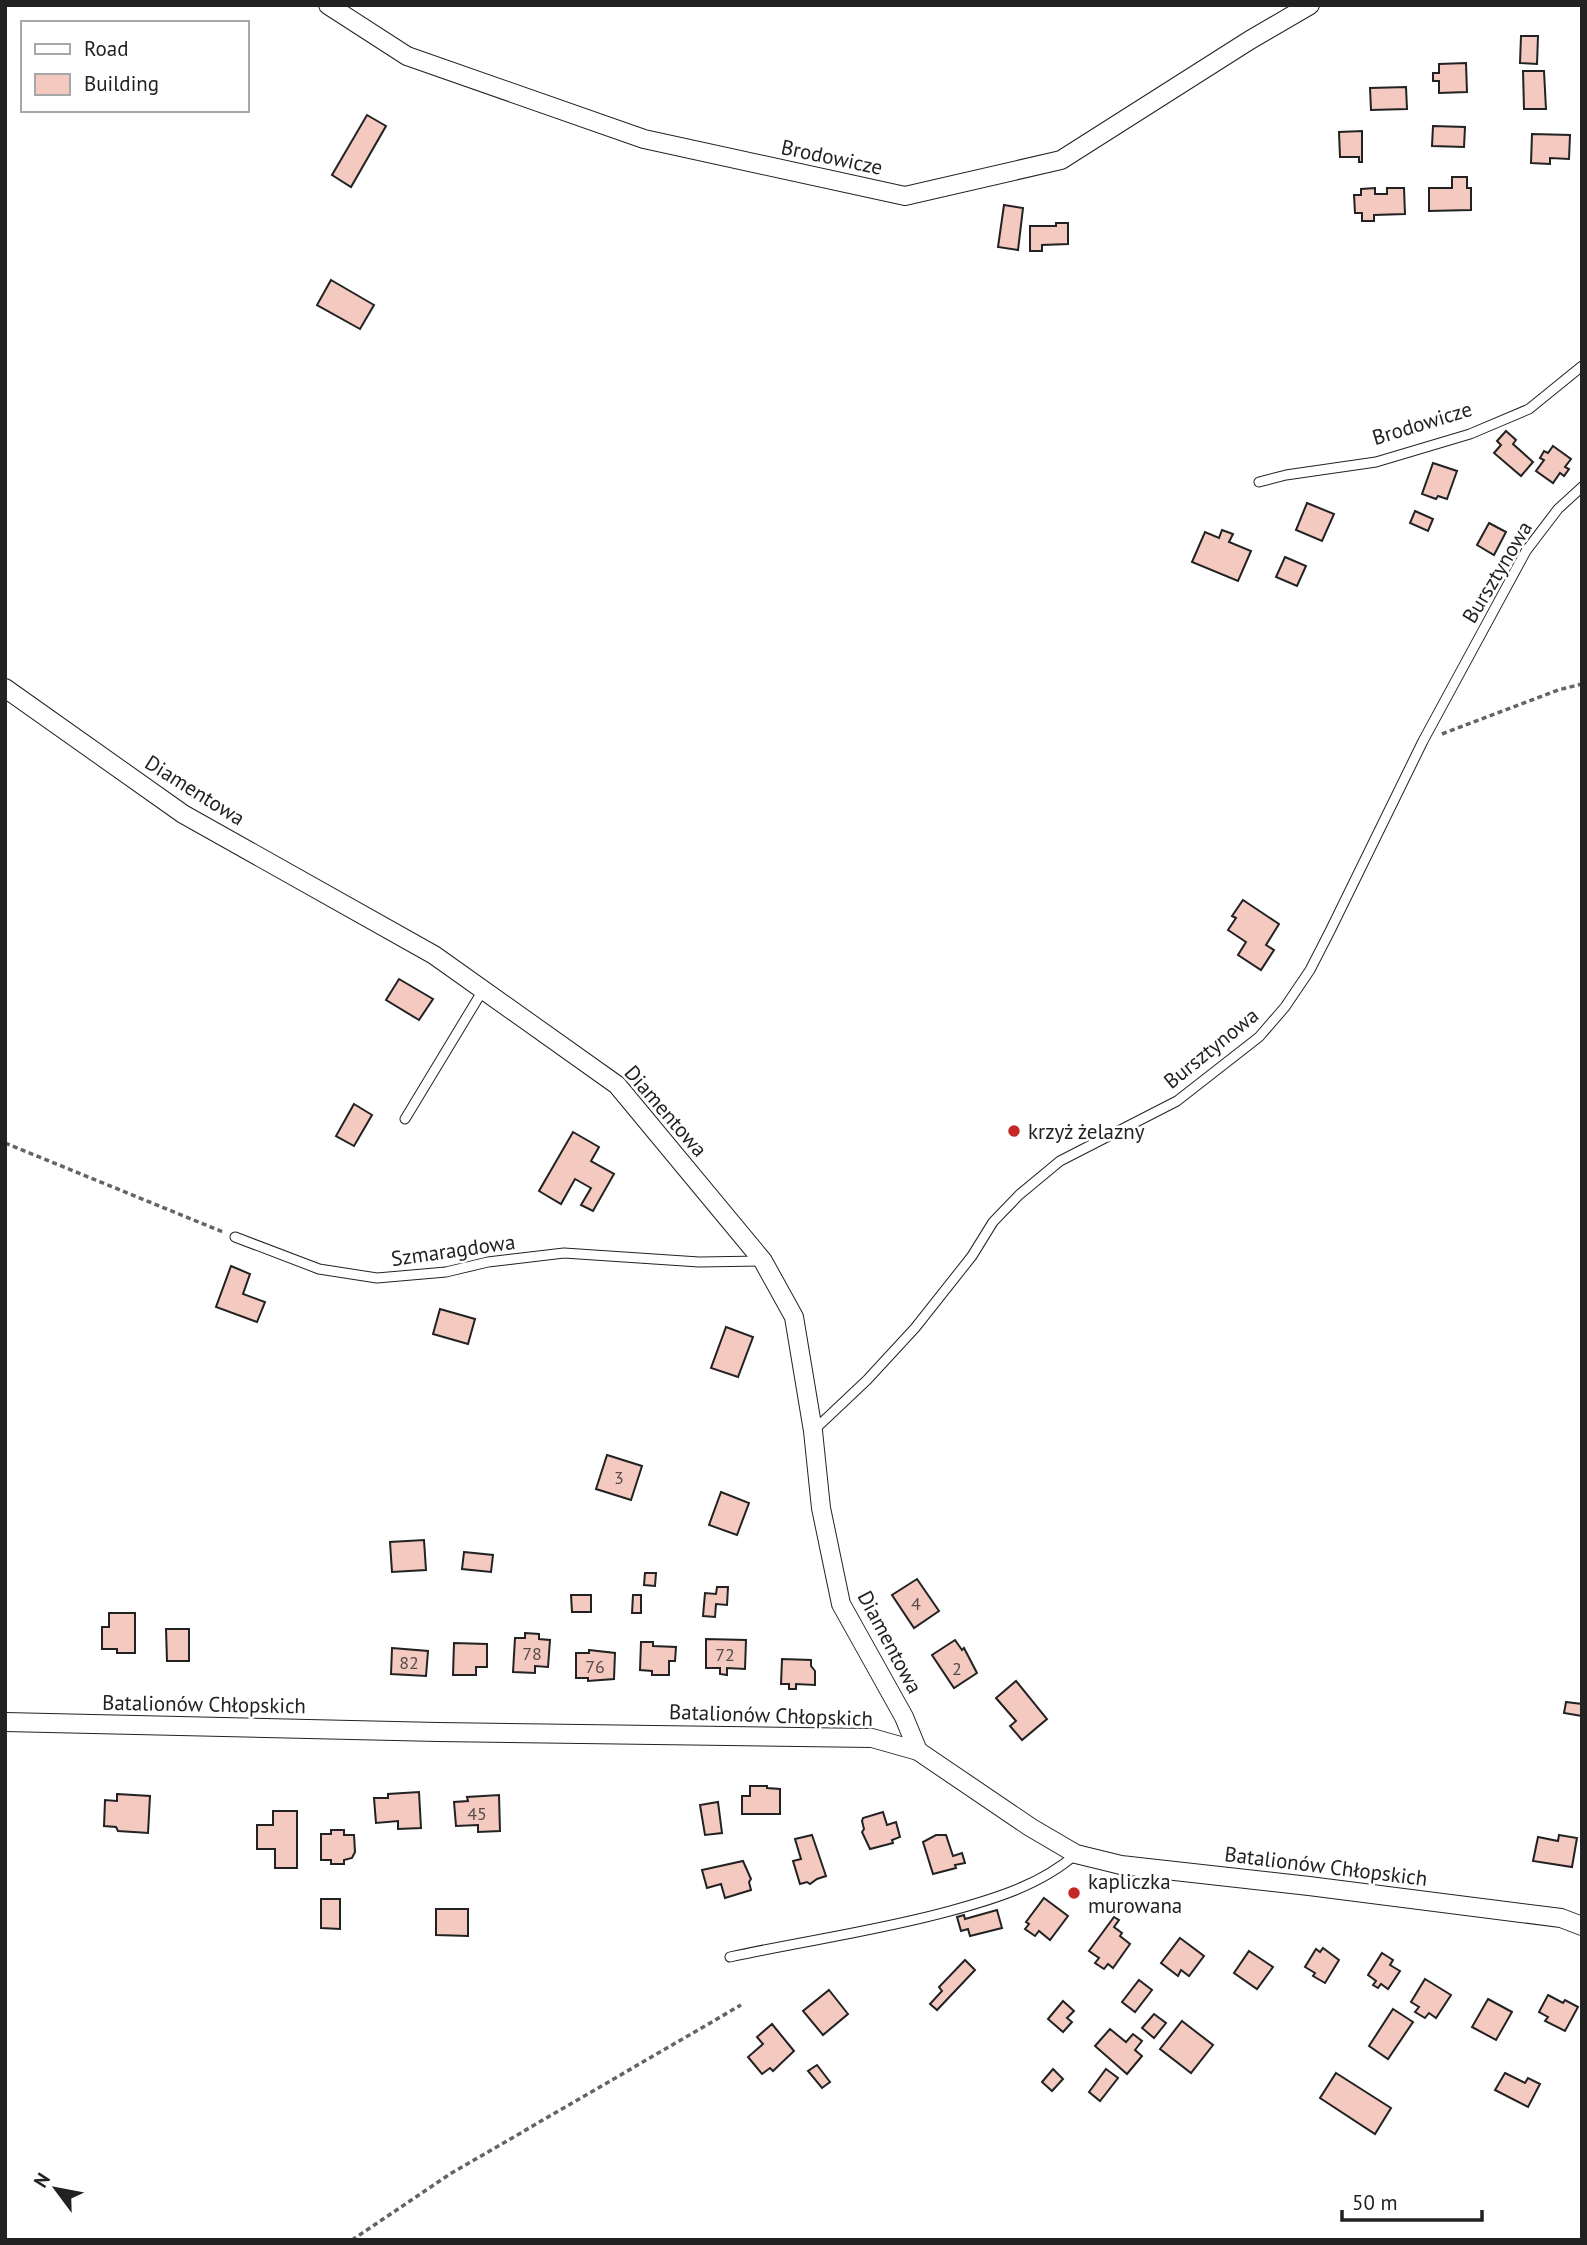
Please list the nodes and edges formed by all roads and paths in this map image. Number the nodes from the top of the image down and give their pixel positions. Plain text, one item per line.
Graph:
1 (328, 5) edge
2 (1310, 5) edge
3 (1582, 366) edge
4 (1259, 482) dead end
5 (1582, 487) edge
6 (1582, 684) edge
7 (5, 688) edge
8 (1423, 741) junction
9 (483, 989) junction
10 (405, 1119) dead end
11 (5, 1143) edge
12 (235, 1237) joint
13 (763, 1261) junction
14 (813, 1431) junction
15 (5, 1722) edge
16 (918, 1751) junction
17 (1076, 1854) junction
18 (1582, 1926) edge
19 (730, 1957) dead end
20 (741, 2005) dead end
21 (352, 2240) edge

1 - 2 street, Brodowicze
3 - 4 lane, Brodowicze
5 - 8 lane, Bursztynowa
6 - 8 path
7 - 9 street, Diamentowa
8 - 14 lane, Bursztynowa
9 - 10 lane
9 - 13 street, Diamentowa
11 - 12 path
12 - 13 lane, Szmaragdowa
13 - 14 street, Diamentowa
14 - 16 street, Diamentowa
15 - 16 street, Batalionów Chłopskich
16 - 17 street, Batalionów Chłopskich
17 - 18 street, Batalionów Chłopskich
17 - 19 lane
20 - 21 path

